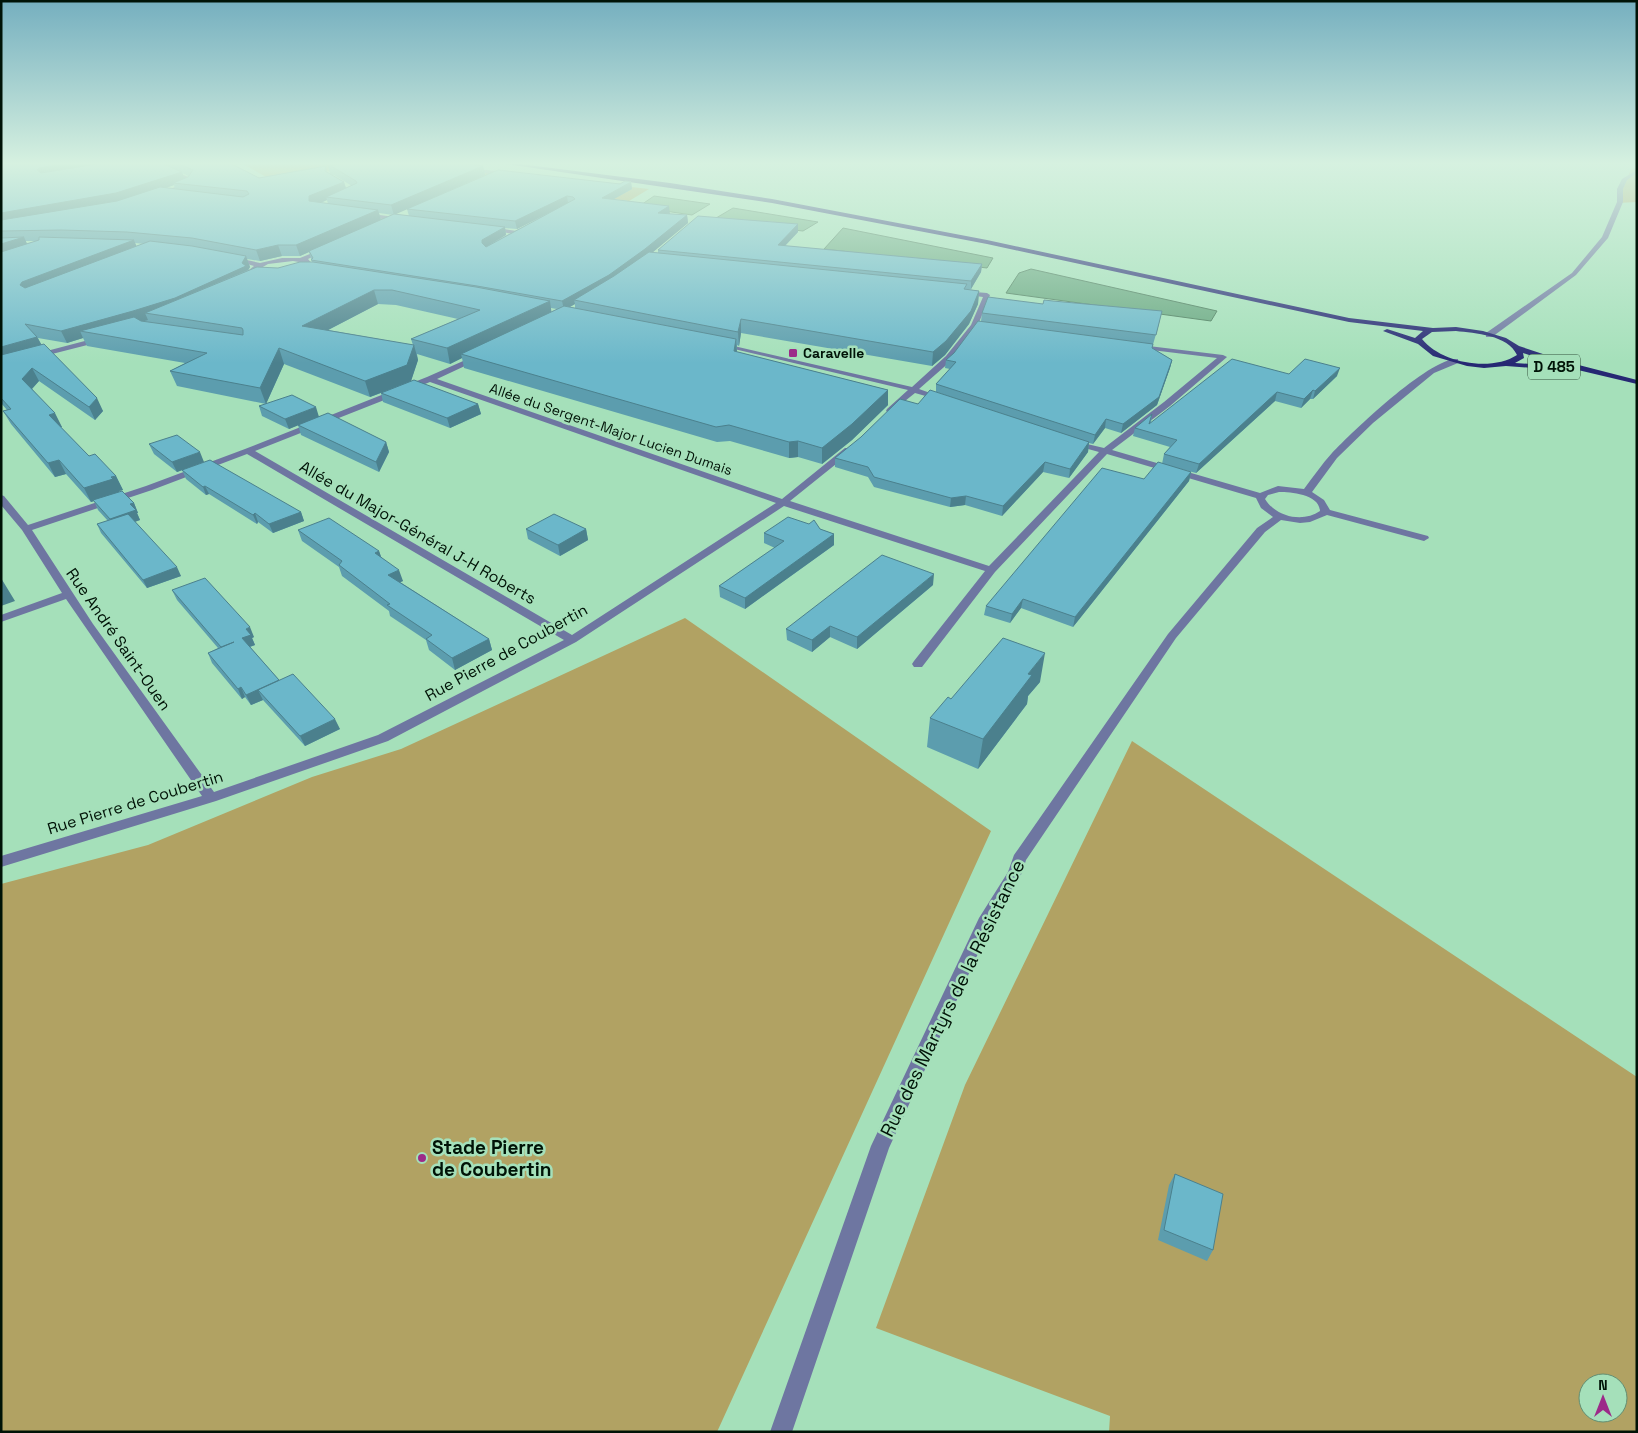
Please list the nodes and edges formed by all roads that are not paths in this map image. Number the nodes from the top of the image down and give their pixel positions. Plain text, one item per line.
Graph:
1 (487, 229) edge
2 (526, 229) edge
3 (920, 229) edge
4 (1609, 229) edge
5 (518, 233) junction
6 (510, 237) edge
7 (328, 248) edge
8 (224, 258) edge
9 (301, 260) junction
10 (260, 265) junction
11 (303, 272) junction
12 (317, 272) edge
13 (260, 277) junction
14 (250, 282) edge
15 (958, 292) edge
16 (1348, 320) junction
17 (974, 325) junction
18 (984, 326) edge
19 (1434, 330) junction
20 (1489, 335) junction
21 (112, 336) edge
22 (1419, 342) junction
23 (715, 344) edge
24 (1127, 345) edge
25 (1517, 348) junction
26 (491, 351) edge
27 (1455, 361) junction
28 (1506, 364) junction
29 (1, 365) edge
30 (1600, 374) junction
31 (430, 379) junction
32 (1637, 382) edge
33 (912, 389) junction
34 (950, 401) edge
35 (885, 415) edge
36 (1068, 440) edge
37 (856, 444) edge
38 (248, 451) junction
39 (1104, 452) junction
40 (1306, 493) junction
41 (1261, 496) junction
42 (1, 498) edge
43 (782, 503) junction
44 (1325, 512) junction
45 (1280, 516) junction
46 (26, 529) junction
47 (1424, 538) dead end
48 (991, 570) junction
49 (68, 595) junction
50 (1, 619) edge
51 (572, 640) junction
52 (918, 664) dead end
53 (210, 798) junction
54 (1, 862) edge
55 (781, 1432) edge

1 - 5 street
2 - 5 street
3 - 16 main road
4 - 20 street
5 - 6 street
7 - 9 street
8 - 10 street
9 - 10 street
9 - 11 street
10 - 13 street
11 - 12 street
11 - 13 street
13 - 14 street
15 - 17 street
16 - 19 main road
16 - 22 main road
17 - 18 street
17 - 33 street
19 - 20 main road
19 - 22 main road
20 - 25 main road
21 - 29 street
22 - 27 main road
23 - 33 street
24 - 39 street
25 - 28 main road
25 - 30 main road, D 485
26 - 31 street
27 - 28 main road
27 - 40 street
28 - 30 main road, D 485
30 - 32 main road, D 485
31 - 38 street
31 - 43 street, Allée du Sergent-Major Lucien Dumais
33 - 34 street
33 - 35 street
36 - 39 street
37 - 43 street, Rue Pierre de Coubertin
38 - 46 street
38 - 51 street, Allée du Major-Général J-H Roberts
39 - 41 street
39 - 48 street
40 - 41 street
40 - 44 street
41 - 45 street
42 - 46 street, Rue André Saint-Ouen
43 - 48 street, Allée du Sergent-Major Lucien Dumais
43 - 51 street, Rue Pierre de Coubertin
44 - 45 street
44 - 47 street
45 - 55 street, Rue des Martyrs de la Résistance
46 - 49 street, Rue André Saint-Ouen
48 - 52 street
49 - 50 street
49 - 53 street, Rue André Saint-Ouen
51 - 53 street, Rue Pierre de Coubertin
53 - 54 street, Rue Pierre de Coubertin

